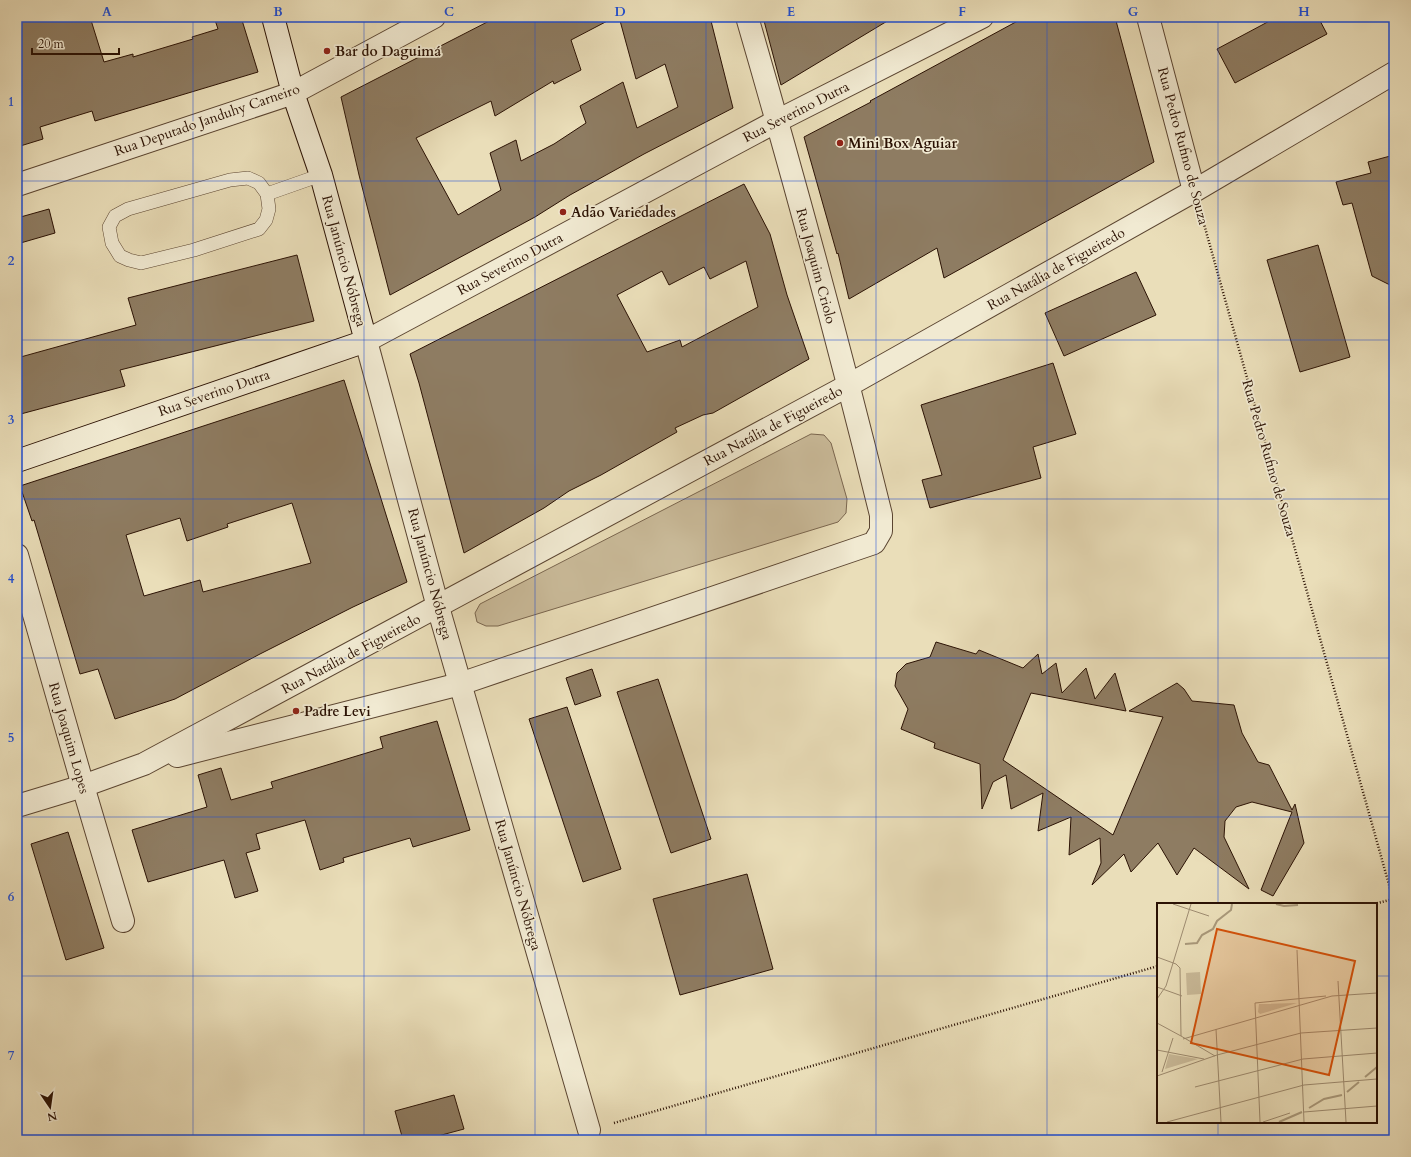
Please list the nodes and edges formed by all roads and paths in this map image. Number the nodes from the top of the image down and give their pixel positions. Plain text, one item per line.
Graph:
1 (273, 17) edge
2 (434, 17) edge
3 (747, 17) edge
4 (1148, 17) edge
5 (969, 20) edge
6 (1394, 73) edge
7 (293, 93) junction
8 (777, 121) junction
9 (321, 175) junction
10 (17, 185) edge
11 (1194, 191) junction
12 (267, 194) junction
13 (366, 341) junction
14 (849, 385) junction
15 (17, 461) edge
16 (881, 515) joint
17 (17, 555) edge
18 (438, 607) junction
19 (460, 684) junction
20 (144, 764) junction
21 (83, 786) junction
22 (17, 806) edge
23 (1393, 898) edge
24 (1377, 903) edge
25 (123, 921) dead end
26 (1157, 966) edge
27 (589, 1130) joint

1 - 7 street, Rua Janúncio Nóbrega
2 - 7 street, Rua Deputado Janduhy Carneiro
3 - 8 street, Rua Joaquim Criolo
4 - 11 street, Rua Pedro Rufino de Souza
5 - 8 street, Rua Severino Dutra
6 - 11 street, Rua Natália de Figueiredo
7 - 9 street, Rua Janúncio Nóbrega
7 - 10 street, Rua Deputado Janduhy Carneiro
8 - 13 street, Rua Severino Dutra
8 - 14 street, Rua Joaquim Criolo
9 - 12 lane
9 - 13 street, Rua Janúncio Nóbrega
11 - 14 street, Rua Natália de Figueiredo
11 - 23 path, Rua Pedro Rufino de Souza
12 - 12 lane
13 - 15 street, Rua Severino Dutra
13 - 18 street, Rua Janúncio Nóbrega
14 - 16 street, Rua Joaquim Criolo
14 - 18 street, Rua Natália de Figueiredo
16 - 19 street, Rua Natália de Figueiredo
17 - 21 street, Rua Joaquim Lopes
18 - 19 street, Rua Janúncio Nóbrega
18 - 20 street, Rua Natália de Figueiredo
19 - 20 street, Rua Natália de Figueiredo
19 - 27 street, Rua Janúncio Nóbrega
20 - 21 street, Rua Natália de Figueiredo
21 - 22 street, Rua Natália de Figueiredo
21 - 25 street, Rua Joaquim Lopes
23 - 24 path
26 - 27 path

